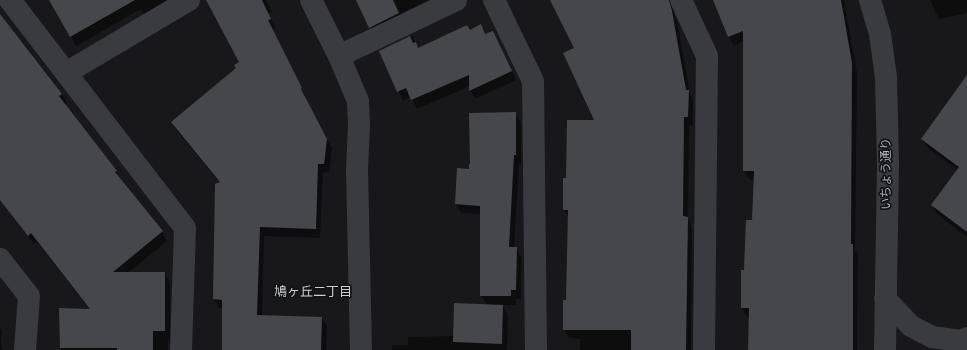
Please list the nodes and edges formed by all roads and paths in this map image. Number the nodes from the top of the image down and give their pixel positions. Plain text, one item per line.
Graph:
1 (10, 0) edge
2 (189, 0) edge
3 (312, 0) edge
4 (456, 0) edge
5 (494, 0) edge
6 (682, 0) edge
7 (870, 0) edge
8 (339, 56) junction
9 (66, 73) junction
10 (0, 259) edge
11 (885, 299) junction
12 (967, 338) edge
13 (25, 350) edge
14 (181, 350) edge
15 (361, 350) edge
16 (536, 350) edge
17 (704, 350) edge
18 (885, 350) edge

1 - 9 street
2 - 9 street
3 - 8 street
4 - 8 street
5 - 16 street
6 - 17 street
7 - 11 street, いちょう通り
8 - 15 street
9 - 14 street
10 - 13 street
11 - 12 street
11 - 18 street, いちょう通り

